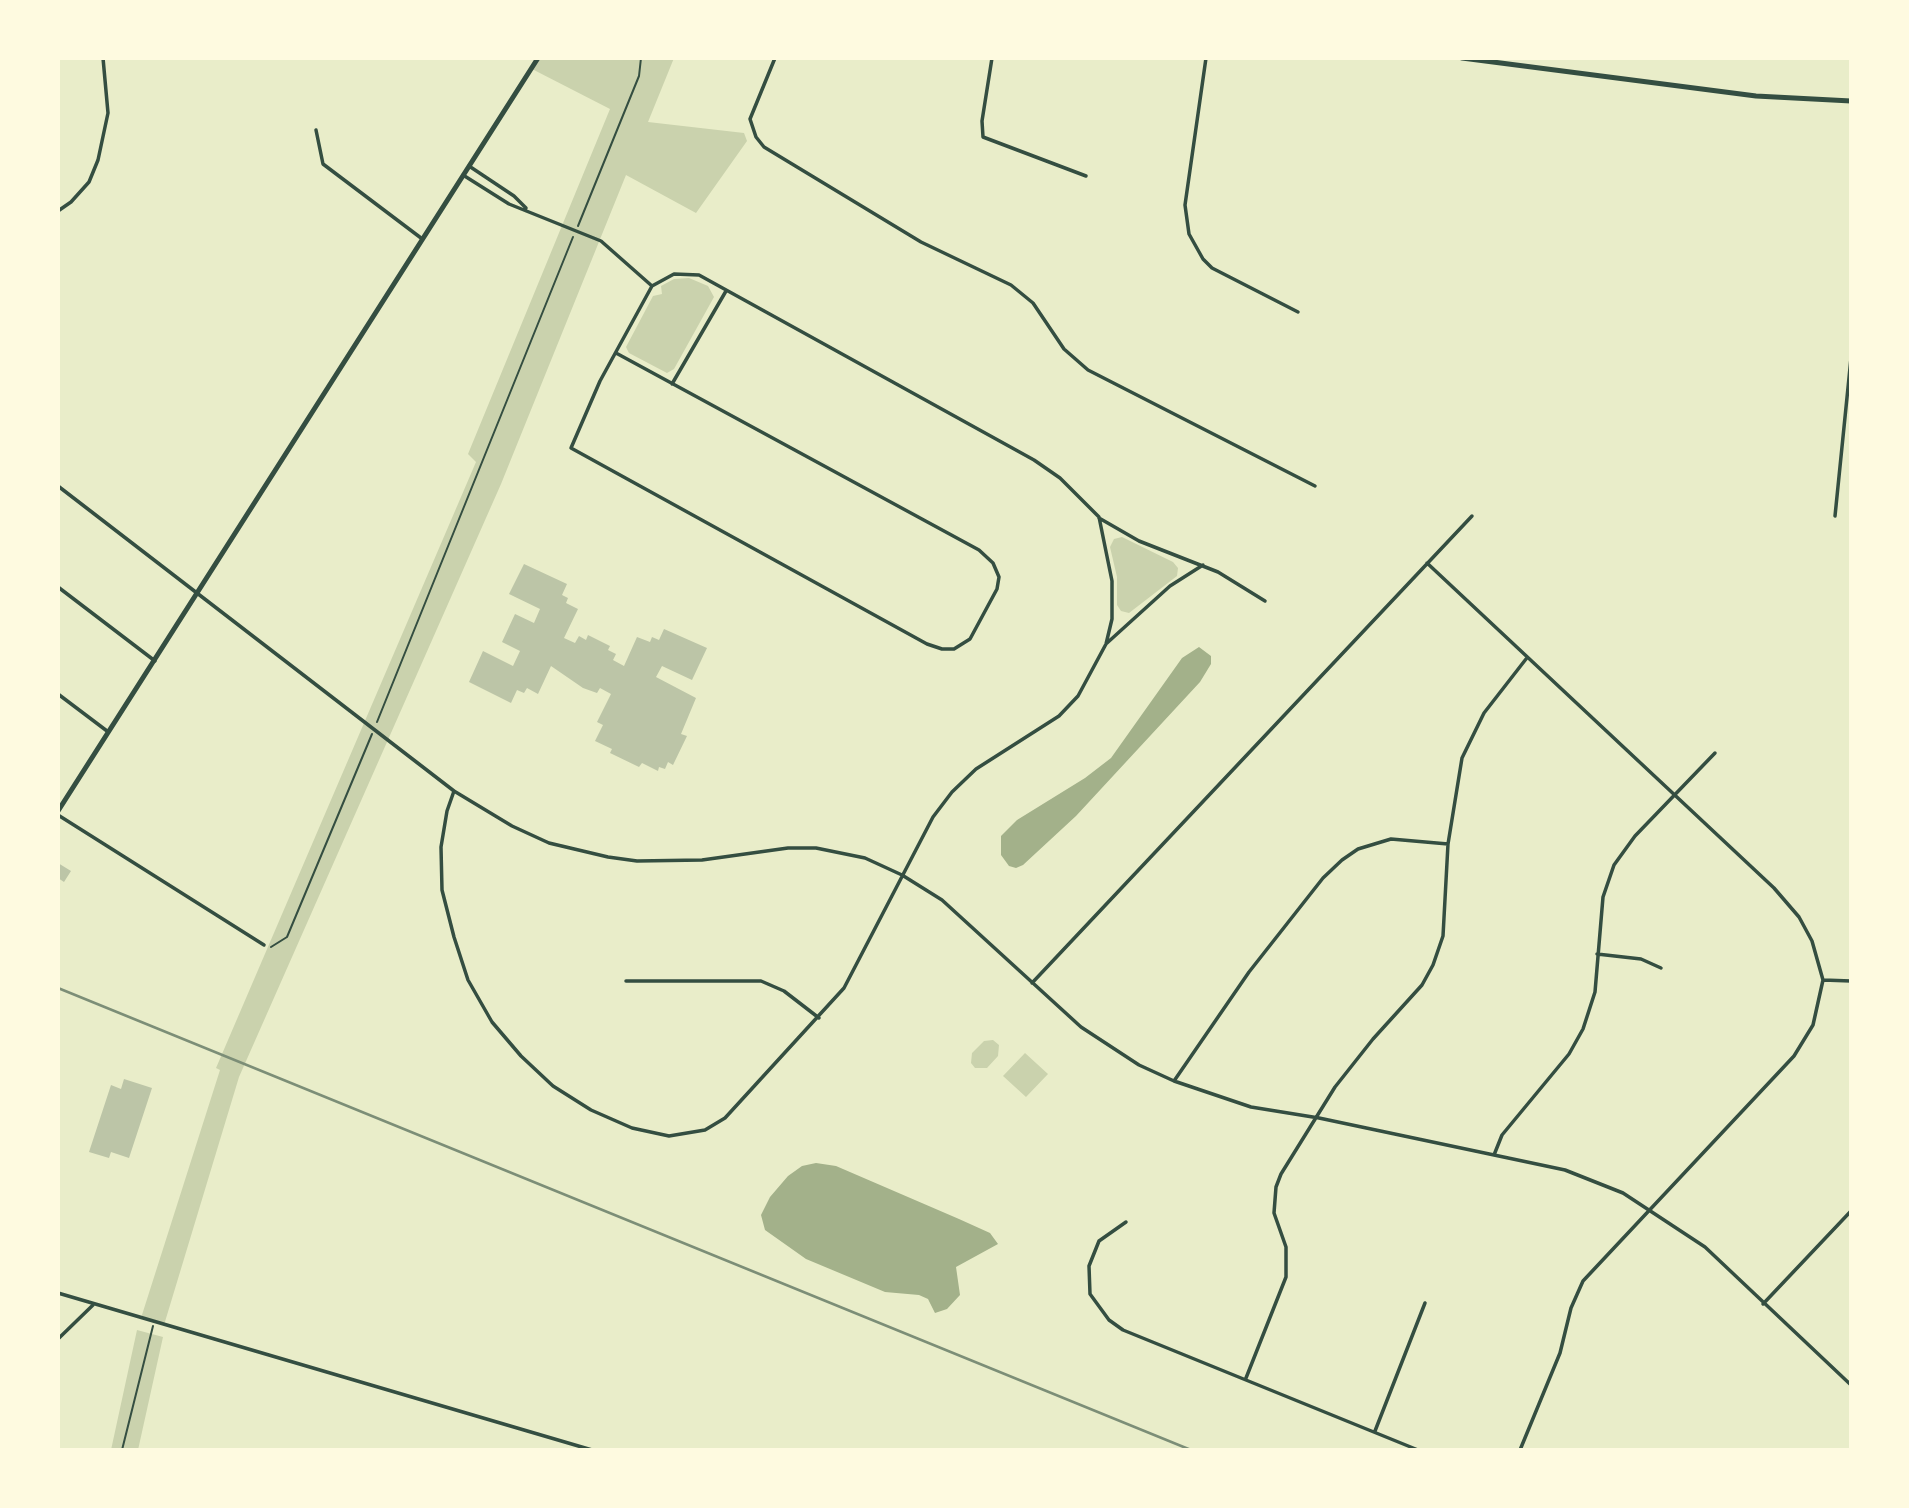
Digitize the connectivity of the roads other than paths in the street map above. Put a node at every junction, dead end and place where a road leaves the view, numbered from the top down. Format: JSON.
{"nodes":[{"id":1,"x":103,"y":58,"type":"edge"},
{"id":2,"x":538,"y":58,"type":"edge"},
{"id":3,"x":775,"y":58,"type":"edge"},
{"id":4,"x":992,"y":58,"type":"edge"},
{"id":5,"x":1206,"y":58,"type":"edge"},
{"id":6,"x":1462,"y":58,"type":"edge"},
{"id":7,"x":1851,"y":101,"type":"edge"},
{"id":8,"x":316,"y":130,"type":"dead end"},
{"id":9,"x":469,"y":166,"type":"junction"},
{"id":10,"x":463,"y":175,"type":"junction"},
{"id":11,"x":1086,"y":176,"type":"dead end"},
{"id":12,"x":528,"y":210,"type":"junction"},
{"id":13,"x":58,"y":211,"type":"edge"},
{"id":14,"x":421,"y":237,"type":"junction"},
{"id":15,"x":652,"y":286,"type":"junction"},
{"id":16,"x":726,"y":291,"type":"junction"},
{"id":17,"x":1298,"y":312,"type":"dead end"},
{"id":18,"x":615,"y":353,"type":"junction"},
{"id":19,"x":1851,"y":358,"type":"edge"},
{"id":20,"x":672,"y":384,"type":"junction"},
{"id":21,"x":58,"y":485,"type":"edge"},
{"id":22,"x":1315,"y":486,"type":"dead end"},
{"id":23,"x":1472,"y":516,"type":"dead end"},
{"id":24,"x":1835,"y":516,"type":"dead end"},
{"id":25,"x":1099,"y":517,"type":"junction"},
{"id":26,"x":1427,"y":562,"type":"junction"},
{"id":27,"x":1203,"y":565,"type":"junction"},
{"id":28,"x":58,"y":587,"type":"edge"},
{"id":29,"x":197,"y":591,"type":"junction"},
{"id":30,"x":1265,"y":601,"type":"dead end"},
{"id":31,"x":1106,"y":644,"type":"junction"},
{"id":32,"x":1526,"y":659,"type":"junction"},
{"id":33,"x":155,"y":661,"type":"junction"},
{"id":34,"x":58,"y":694,"type":"edge"},
{"id":35,"x":109,"y":733,"type":"junction"},
{"id":36,"x":1715,"y":753,"type":"dead end"},
{"id":37,"x":454,"y":791,"type":"junction"},
{"id":38,"x":1674,"y":795,"type":"junction"},
{"id":39,"x":58,"y":813,"type":"edge"},
{"id":40,"x":1448,"y":844,"type":"junction"},
{"id":41,"x":902,"y":875,"type":"junction"},
{"id":42,"x":264,"y":945,"type":"road end"},
{"id":43,"x":1597,"y":954,"type":"junction"},
{"id":44,"x":1661,"y":968,"type":"dead end"},
{"id":45,"x":1823,"y":980,"type":"junction"},
{"id":46,"x":626,"y":981,"type":"dead end"},
{"id":47,"x":1851,"y":981,"type":"edge"},
{"id":48,"x":1032,"y":983,"type":"junction"},
{"id":49,"x":819,"y":1018,"type":"junction"},
{"id":50,"x":1174,"y":1081,"type":"junction"},
{"id":51,"x":1319,"y":1118,"type":"junction"},
{"id":52,"x":1494,"y":1155,"type":"junction"},
{"id":53,"x":1650,"y":1209,"type":"junction"},
{"id":54,"x":1851,"y":1211,"type":"edge"},
{"id":55,"x":1126,"y":1222,"type":"dead end"},
{"id":56,"x":58,"y":1293,"type":"edge"},
{"id":57,"x":1425,"y":1303,"type":"dead end"},
{"id":58,"x":1763,"y":1304,"type":"junction"},
{"id":59,"x":93,"y":1305,"type":"junction"},
{"id":60,"x":58,"y":1339,"type":"edge"},
{"id":61,"x":1851,"y":1377,"type":"edge"},
{"id":62,"x":1246,"y":1378,"type":"junction"},
{"id":63,"x":1849,"y":1383,"type":"edge"},
{"id":64,"x":1375,"y":1431,"type":"junction"},
{"id":65,"x":592,"y":1450,"type":"edge"},
{"id":66,"x":1418,"y":1450,"type":"edge"},
{"id":67,"x":1520,"y":1450,"type":"edge"}],
"edges":[{"from":1,"to":13,"type":"street"},
{"from":2,"to":9,"type":"street"},
{"from":3,"to":22,"type":"street"},
{"from":4,"to":11,"type":"street"},
{"from":5,"to":17,"type":"street"},
{"from":6,"to":7,"type":"street"},
{"from":8,"to":14,"type":"street"},
{"from":9,"to":10,"type":"street"},
{"from":9,"to":12,"type":"street"},
{"from":10,"to":12,"type":"street"},
{"from":10,"to":14,"type":"street"},
{"from":12,"to":15,"type":"street"},
{"from":14,"to":29,"type":"street"},
{"from":15,"to":16,"type":"street"},
{"from":15,"to":18,"type":"street"},
{"from":16,"to":20,"type":"street"},
{"from":16,"to":25,"type":"street"},
{"from":18,"to":20,"type":"street"},
{"from":18,"to":20,"type":"street"},
{"from":19,"to":24,"type":"street"},
{"from":21,"to":29,"type":"street"},
{"from":23,"to":26,"type":"street"},
{"from":25,"to":27,"type":"street"},
{"from":25,"to":31,"type":"street"},
{"from":26,"to":32,"type":"street"},
{"from":26,"to":48,"type":"street"},
{"from":27,"to":30,"type":"street"},
{"from":27,"to":31,"type":"street"},
{"from":28,"to":33,"type":"street"},
{"from":29,"to":33,"type":"street"},
{"from":29,"to":37,"type":"street"},
{"from":31,"to":41,"type":"street"},
{"from":32,"to":38,"type":"street"},
{"from":32,"to":40,"type":"street"},
{"from":33,"to":35,"type":"street"},
{"from":34,"to":35,"type":"street"},
{"from":35,"to":39,"type":"street"},
{"from":36,"to":38,"type":"street"},
{"from":37,"to":41,"type":"street"},
{"from":37,"to":49,"type":"street"},
{"from":38,"to":43,"type":"street"},
{"from":38,"to":45,"type":"street"},
{"from":39,"to":42,"type":"street"},
{"from":40,"to":50,"type":"street"},
{"from":40,"to":51,"type":"street"},
{"from":41,"to":48,"type":"street"},
{"from":41,"to":49,"type":"street"},
{"from":43,"to":44,"type":"street"},
{"from":43,"to":52,"type":"street"},
{"from":45,"to":47,"type":"street"},
{"from":45,"to":53,"type":"street"},
{"from":46,"to":49,"type":"street"},
{"from":48,"to":50,"type":"street"},
{"from":50,"to":51,"type":"street"},
{"from":51,"to":52,"type":"street"},
{"from":51,"to":62,"type":"street"},
{"from":52,"to":53,"type":"street"},
{"from":53,"to":58,"type":"street"},
{"from":53,"to":67,"type":"street"},
{"from":54,"to":58,"type":"street"},
{"from":55,"to":62,"type":"street"},
{"from":56,"to":59,"type":"street"},
{"from":57,"to":64,"type":"street"},
{"from":58,"to":63,"type":"street"},
{"from":59,"to":60,"type":"street"},
{"from":59,"to":65,"type":"street"},
{"from":61,"to":63,"type":"street"},
{"from":62,"to":64,"type":"street"},
{"from":64,"to":66,"type":"street"}]}
